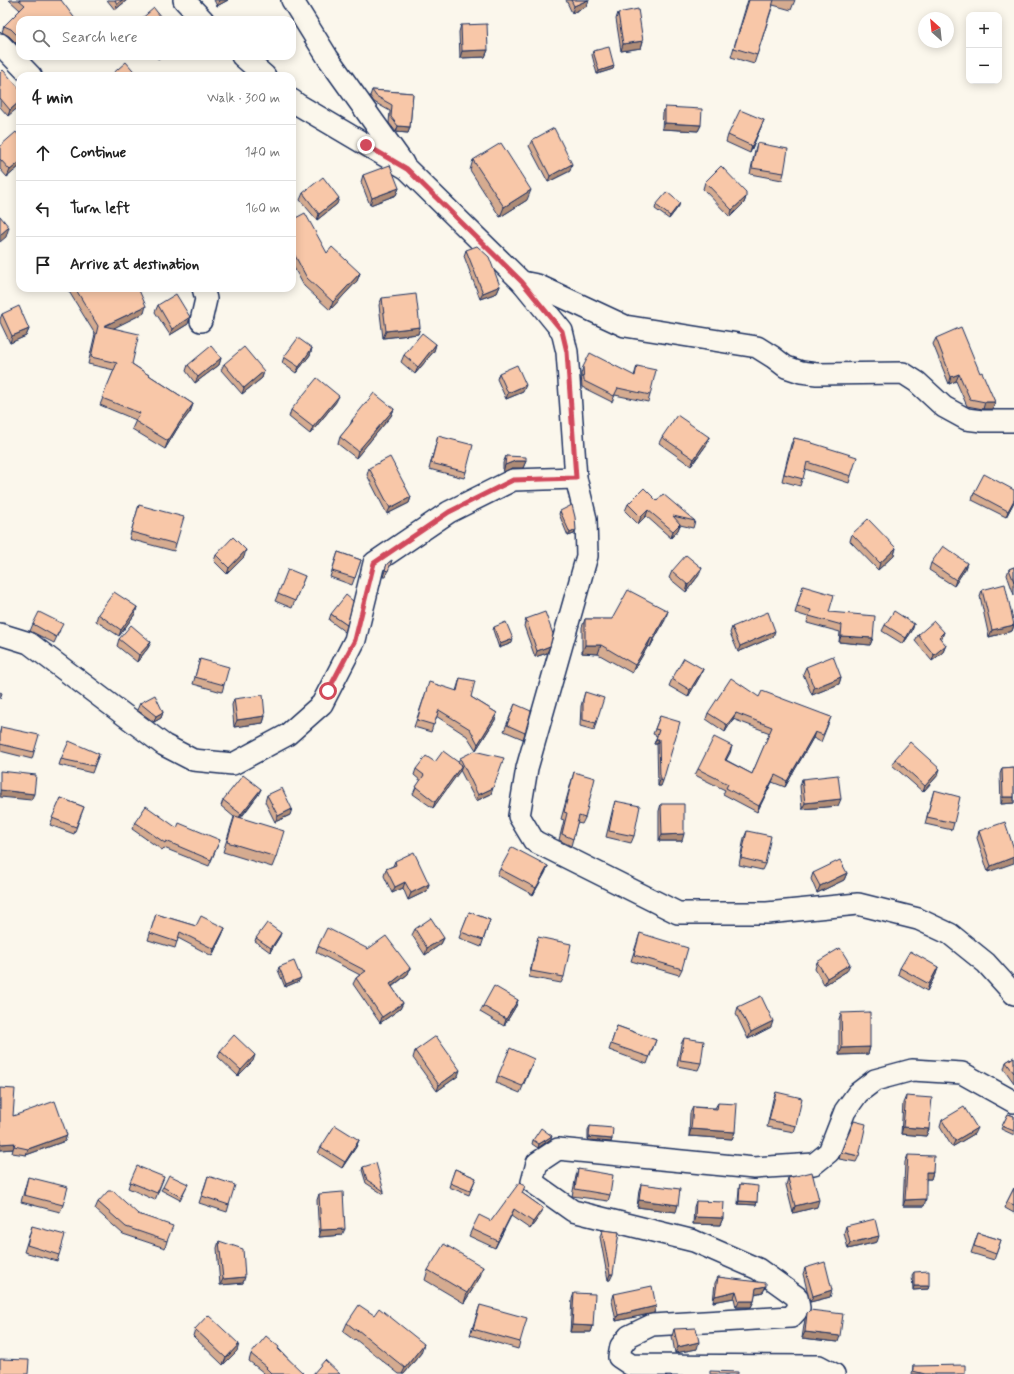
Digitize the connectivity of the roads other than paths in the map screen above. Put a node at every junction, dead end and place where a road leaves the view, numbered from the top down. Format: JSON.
{"nodes":[{"id":1,"x":184,"y":0,"type":"edge"},
{"id":2,"x":292,"y":0,"type":"edge"},
{"id":3,"x":199,"y":16,"type":"edge"},
{"id":4,"x":0,"y":44,"type":"edge"},
{"id":5,"x":247,"y":60,"type":"edge"},
{"id":6,"x":27,"y":72,"type":"edge"},
{"id":7,"x":260,"y":72,"type":"edge"},
{"id":8,"x":296,"y":103,"type":"edge"},
{"id":9,"x":407,"y":169,"type":"junction"},
{"id":10,"x":522,"y":282,"type":"junction"},
{"id":11,"x":205,"y":292,"type":"edge"},
{"id":12,"x":201,"y":321,"type":"dead end"},
{"id":13,"x":1014,"y":421,"type":"edge"},
{"id":14,"x":576,"y":478,"type":"junction"},
{"id":15,"x":0,"y":634,"type":"edge"},
{"id":16,"x":1014,"y":994,"type":"edge"},
{"id":17,"x":1014,"y":1102,"type":"edge"},
{"id":18,"x":834,"y":1374,"type":"edge"}],
"edges":[{"from":1,"to":3,"type":"street"},
{"from":2,"to":9,"type":"street"},
{"from":4,"to":6,"type":"street"},
{"from":5,"to":7,"type":"street"},
{"from":8,"to":9,"type":"street"},
{"from":9,"to":10,"type":"street"},
{"from":10,"to":13,"type":"street"},
{"from":10,"to":14,"type":"street"},
{"from":11,"to":12,"type":"street"},
{"from":14,"to":15,"type":"street"},
{"from":14,"to":16,"type":"street"},
{"from":17,"to":18,"type":"street"}]}
